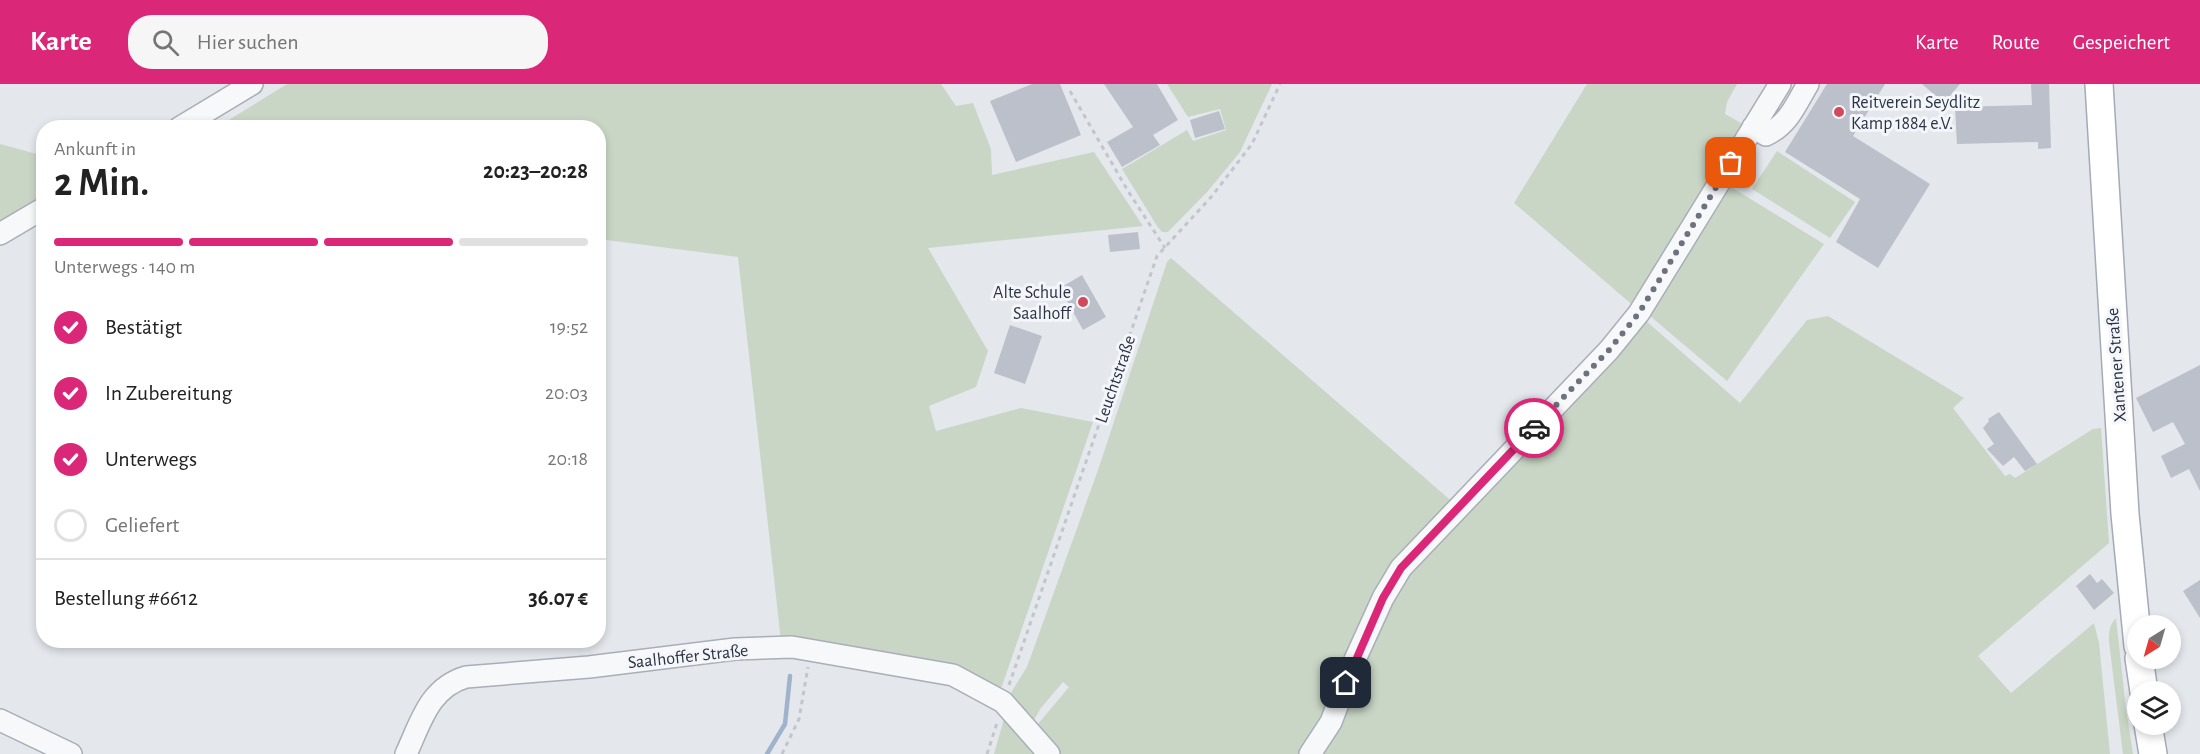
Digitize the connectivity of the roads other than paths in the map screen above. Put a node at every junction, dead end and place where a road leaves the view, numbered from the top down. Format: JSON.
{"nodes":[{"id":1,"x":252,"y":84,"type":"edge"},
{"id":2,"x":1780,"y":84,"type":"edge"},
{"id":3,"x":1808,"y":84,"type":"edge"},
{"id":4,"x":2099,"y":84,"type":"edge"},
{"id":5,"x":192,"y":120,"type":"edge"},
{"id":6,"x":1753,"y":127,"type":"junction"},
{"id":7,"x":36,"y":213,"type":"edge"},
{"id":8,"x":0,"y":234,"type":"edge"},
{"id":9,"x":2135,"y":615,"type":"edge"},
{"id":10,"x":0,"y":720,"type":"edge"},
{"id":11,"x":2150,"y":735,"type":"edge"},
{"id":12,"x":71,"y":754,"type":"edge"},
{"id":13,"x":406,"y":754,"type":"edge"},
{"id":14,"x":1049,"y":754,"type":"edge"},
{"id":15,"x":1310,"y":754,"type":"edge"},
{"id":16,"x":2153,"y":754,"type":"edge"}],
"edges":[{"from":1,"to":5,"type":"street"},
{"from":2,"to":6,"type":"street"},
{"from":3,"to":6,"type":"street"},
{"from":4,"to":9,"type":"main road","name":"Xantener Straße"},
{"from":6,"to":15,"type":"street"},
{"from":7,"to":8,"type":"street"},
{"from":10,"to":12,"type":"street"},
{"from":11,"to":16,"type":"main road"},
{"from":13,"to":14,"type":"street","name":"Saalhoffer Straße"}]}
